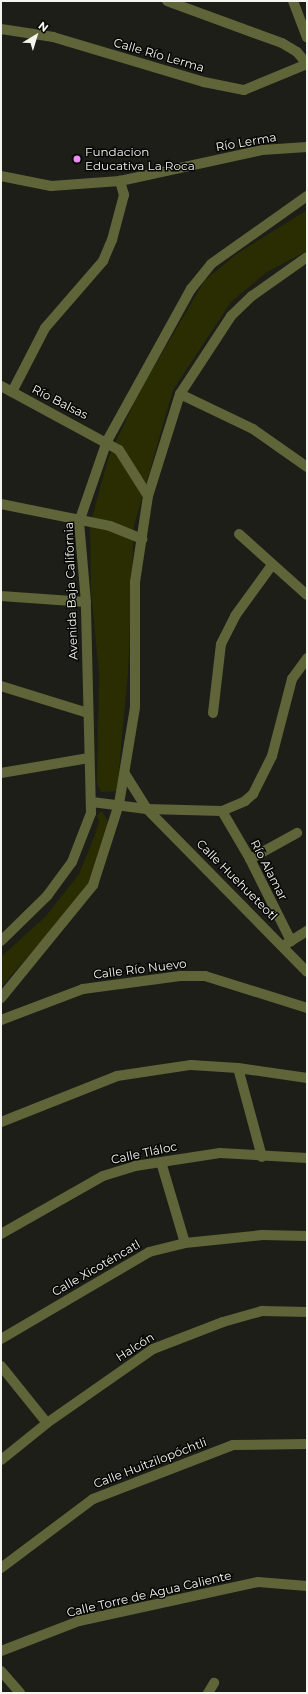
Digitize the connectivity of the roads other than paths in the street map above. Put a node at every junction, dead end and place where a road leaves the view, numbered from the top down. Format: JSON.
{"nodes":[{"id":1,"x":167,"y":1,"type":"edge"},
{"id":2,"x":293,"y":1,"type":"edge"},
{"id":3,"x":1,"y":29,"type":"edge"},
{"id":4,"x":307,"y":37,"type":"edge"},
{"id":5,"x":307,"y":64,"type":"edge"},
{"id":6,"x":307,"y":147,"type":"edge"},
{"id":7,"x":1,"y":176,"type":"edge"},
{"id":8,"x":120,"y":181,"type":"junction"},
{"id":9,"x":307,"y":196,"type":"edge"},
{"id":10,"x":307,"y":257,"type":"edge"},
{"id":11,"x":1,"y":386,"type":"edge"},
{"id":12,"x":12,"y":392,"type":"junction"},
{"id":13,"x":180,"y":394,"type":"junction"},
{"id":14,"x":107,"y":441,"type":"junction"},
{"id":15,"x":307,"y":467,"type":"edge"},
{"id":16,"x":148,"y":496,"type":"junction"},
{"id":17,"x":1,"y":504,"type":"edge"},
{"id":18,"x":79,"y":522,"type":"junction"},
{"id":19,"x":240,"y":534,"type":"dead end"},
{"id":20,"x":142,"y":538,"type":"junction"},
{"id":21,"x":272,"y":565,"type":"junction"},
{"id":22,"x":307,"y":595,"type":"edge"},
{"id":23,"x":1,"y":596,"type":"edge"},
{"id":24,"x":86,"y":602,"type":"junction"},
{"id":25,"x":307,"y":658,"type":"edge"},
{"id":26,"x":1,"y":686,"type":"edge"},
{"id":27,"x":88,"y":713,"type":"junction"},
{"id":28,"x":213,"y":713,"type":"dead end"},
{"id":29,"x":89,"y":758,"type":"junction"},
{"id":30,"x":1,"y":773,"type":"edge"},
{"id":31,"x":125,"y":774,"type":"junction"},
{"id":32,"x":92,"y":802,"type":"junction"},
{"id":33,"x":119,"y":804,"type":"junction"},
{"id":34,"x":147,"y":809,"type":"junction"},
{"id":35,"x":222,"y":811,"type":"junction"},
{"id":36,"x":297,"y":833,"type":"dead end"},
{"id":37,"x":250,"y":858,"type":"junction"},
{"id":38,"x":307,"y":931,"type":"edge"},
{"id":39,"x":1,"y":941,"type":"edge"},
{"id":40,"x":287,"y":943,"type":"junction"},
{"id":41,"x":307,"y":972,"type":"edge"},
{"id":42,"x":1,"y":998,"type":"edge"},
{"id":43,"x":307,"y":1008,"type":"edge"},
{"id":44,"x":1,"y":1020,"type":"edge"},
{"id":45,"x":238,"y":1068,"type":"junction"},
{"id":46,"x":307,"y":1078,"type":"edge"},
{"id":47,"x":1,"y":1122,"type":"edge"},
{"id":48,"x":262,"y":1157,"type":"junction"},
{"id":49,"x":307,"y":1158,"type":"edge"},
{"id":50,"x":161,"y":1162,"type":"junction"},
{"id":51,"x":1,"y":1234,"type":"edge"},
{"id":52,"x":307,"y":1236,"type":"edge"},
{"id":53,"x":185,"y":1243,"type":"junction"},
{"id":54,"x":307,"y":1312,"type":"edge"},
{"id":55,"x":1,"y":1339,"type":"edge"},
{"id":56,"x":1,"y":1366,"type":"edge"},
{"id":57,"x":47,"y":1423,"type":"junction"},
{"id":58,"x":307,"y":1444,"type":"edge"},
{"id":59,"x":1,"y":1460,"type":"edge"},
{"id":60,"x":1,"y":1568,"type":"edge"},
{"id":61,"x":307,"y":1586,"type":"edge"},
{"id":62,"x":1,"y":1651,"type":"edge"},
{"id":63,"x":1,"y":1672,"type":"edge"},
{"id":64,"x":214,"y":1683,"type":"dead end"},
{"id":65,"x":20,"y":1693,"type":"edge"},
{"id":66,"x":208,"y":1693,"type":"edge"}],
"edges":[{"from":1,"to":5,"type":"street"},
{"from":2,"to":4,"type":"street"},
{"from":3,"to":5,"type":"street","name":"Calle Río Lerma"},
{"from":6,"to":8,"type":"street","name":"Río Lerma"},
{"from":7,"to":8,"type":"street","name":"Río Lerma"},
{"from":8,"to":12,"type":"street"},
{"from":9,"to":14,"type":"street","name":"Avenida Baja California"},
{"from":10,"to":13,"type":"street"},
{"from":11,"to":12,"type":"street","name":"Río Balsas"},
{"from":12,"to":14,"type":"street","name":"Río Balsas"},
{"from":13,"to":15,"type":"street"},
{"from":13,"to":16,"type":"street"},
{"from":14,"to":16,"type":"street","name":"Río Balsas"},
{"from":14,"to":18,"type":"street","name":"Avenida Baja California"},
{"from":16,"to":20,"type":"street"},
{"from":17,"to":18,"type":"street"},
{"from":18,"to":20,"type":"street"},
{"from":18,"to":24,"type":"street","name":"Avenida Baja California"},
{"from":19,"to":21,"type":"street"},
{"from":20,"to":31,"type":"street"},
{"from":21,"to":22,"type":"street"},
{"from":21,"to":28,"type":"street"},
{"from":23,"to":24,"type":"street"},
{"from":24,"to":27,"type":"street","name":"Avenida Baja California"},
{"from":25,"to":35,"type":"street"},
{"from":26,"to":27,"type":"street"},
{"from":27,"to":29,"type":"street","name":"Avenida Baja California"},
{"from":29,"to":30,"type":"street"},
{"from":29,"to":32,"type":"street","name":"Avenida Baja California"},
{"from":31,"to":33,"type":"street"},
{"from":31,"to":34,"type":"street","name":"Calle Huehueteotl"},
{"from":32,"to":33,"type":"street"},
{"from":32,"to":39,"type":"street","name":"Avenida Baja California"},
{"from":33,"to":34,"type":"street"},
{"from":33,"to":42,"type":"street"},
{"from":34,"to":35,"type":"street"},
{"from":34,"to":40,"type":"street","name":"Calle Huehueteotl"},
{"from":35,"to":37,"type":"street","name":"Río Alamar"},
{"from":36,"to":37,"type":"street"},
{"from":37,"to":40,"type":"street","name":"Río Alamar"},
{"from":38,"to":40,"type":"street"},
{"from":40,"to":41,"type":"street","name":"Calle Huehueteotl"},
{"from":43,"to":44,"type":"street","name":"Calle Río Nuevo"},
{"from":45,"to":46,"type":"street"},
{"from":45,"to":47,"type":"street"},
{"from":45,"to":48,"type":"street"},
{"from":48,"to":49,"type":"street","name":"Calle Tláloc"},
{"from":48,"to":50,"type":"street","name":"Calle Tláloc"},
{"from":50,"to":51,"type":"street","name":"Calle Tláloc"},
{"from":50,"to":53,"type":"street"},
{"from":52,"to":53,"type":"street","name":"Calle Xicoténcatl"},
{"from":53,"to":55,"type":"street","name":"Calle Xicoténcatl"},
{"from":54,"to":57,"type":"street","name":"Halcón"},
{"from":56,"to":57,"type":"street"},
{"from":57,"to":59,"type":"street","name":"Halcón"},
{"from":58,"to":60,"type":"street","name":"Calle Huitzilopóchtli"},
{"from":61,"to":62,"type":"street","name":"Calle Torre de Agua Caliente"},
{"from":63,"to":65,"type":"street"},
{"from":64,"to":66,"type":"street"}]}
